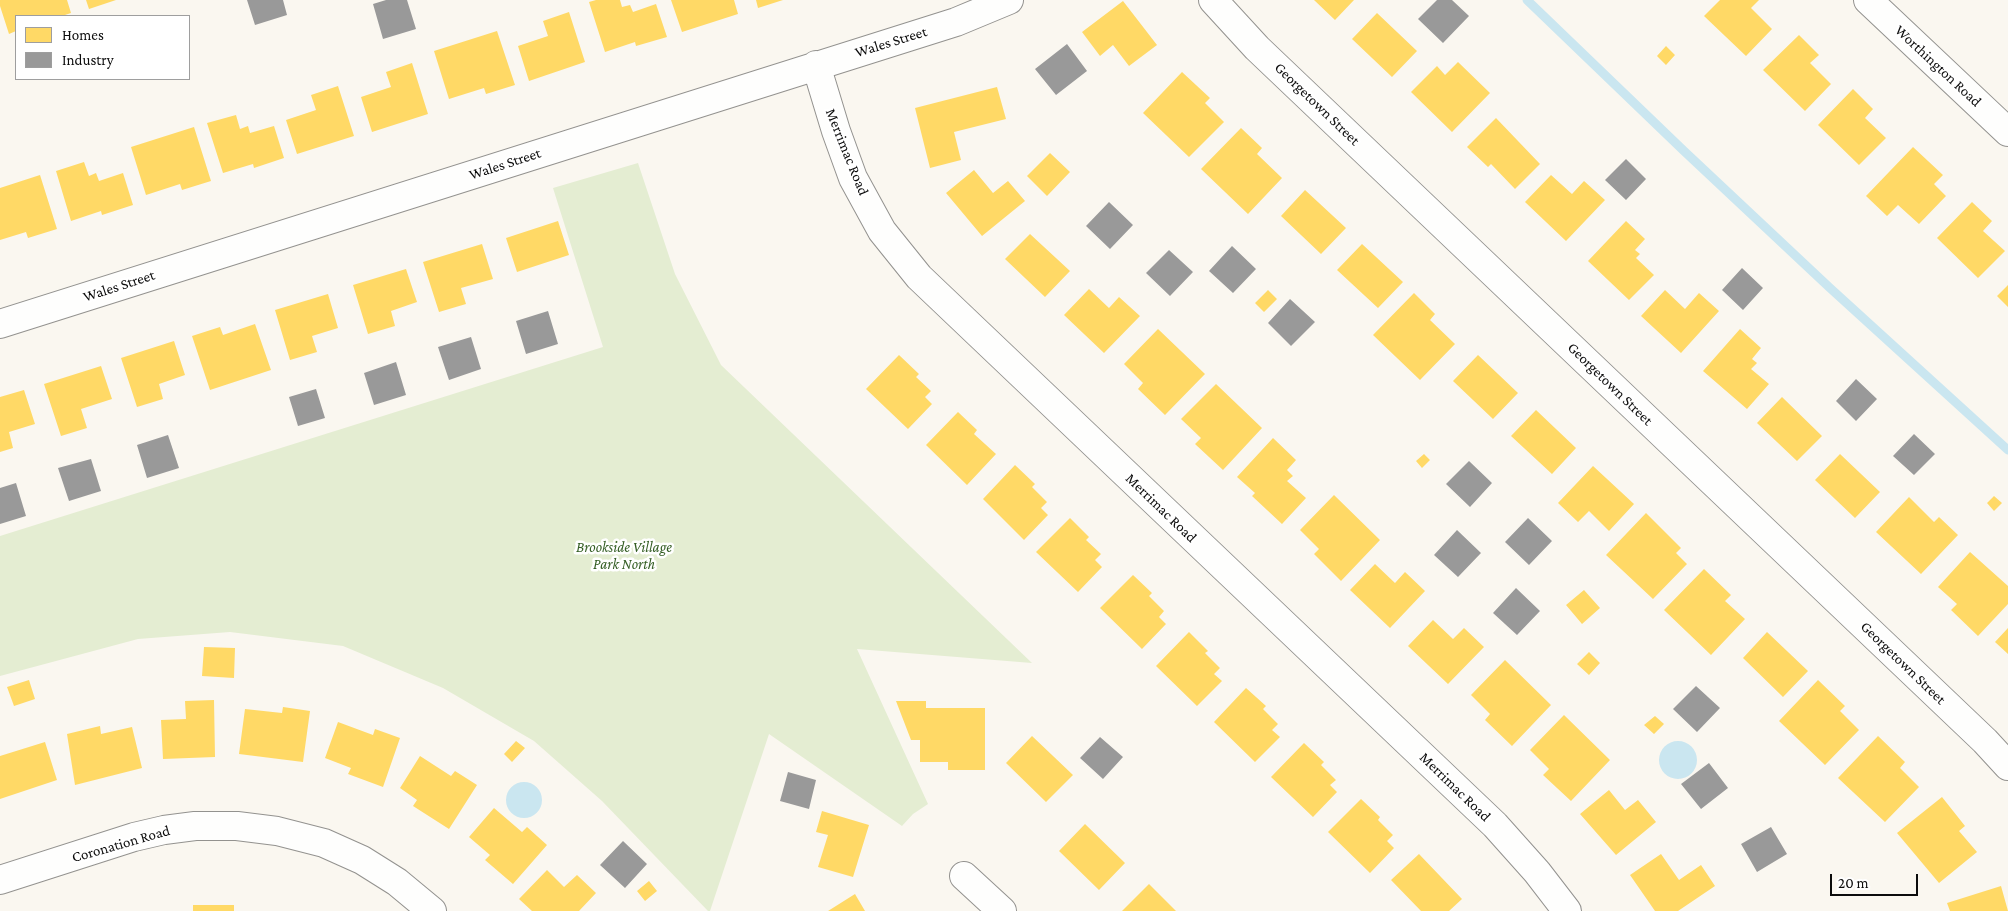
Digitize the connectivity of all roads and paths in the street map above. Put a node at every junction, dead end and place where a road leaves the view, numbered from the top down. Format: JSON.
{"nodes":[{"id":1,"x":1009,"y":0,"type":"edge"},
{"id":2,"x":1213,"y":0,"type":"edge"},
{"id":3,"x":1868,"y":0,"type":"edge"},
{"id":4,"x":816,"y":65,"type":"junction"},
{"id":5,"x":2008,"y":132,"type":"edge"},
{"id":6,"x":0,"y":324,"type":"edge"},
{"id":7,"x":2008,"y":766,"type":"edge"},
{"id":8,"x":964,"y":876,"type":"dead end"},
{"id":9,"x":0,"y":880,"type":"edge"},
{"id":10,"x":432,"y":911,"type":"edge"},
{"id":11,"x":1002,"y":911,"type":"edge"},
{"id":12,"x":1567,"y":911,"type":"edge"}],
"edges":[{"from":1,"to":4,"type":"street","name":"Wales Street"},
{"from":2,"to":7,"type":"street","name":"Georgetown Street"},
{"from":3,"to":5,"type":"street","name":"Worthington Road"},
{"from":4,"to":6,"type":"street","name":"Wales Street"},
{"from":4,"to":12,"type":"street","name":"Merrimac Road"},
{"from":8,"to":11,"type":"street"},
{"from":9,"to":10,"type":"street","name":"Coronation Road"}]}
